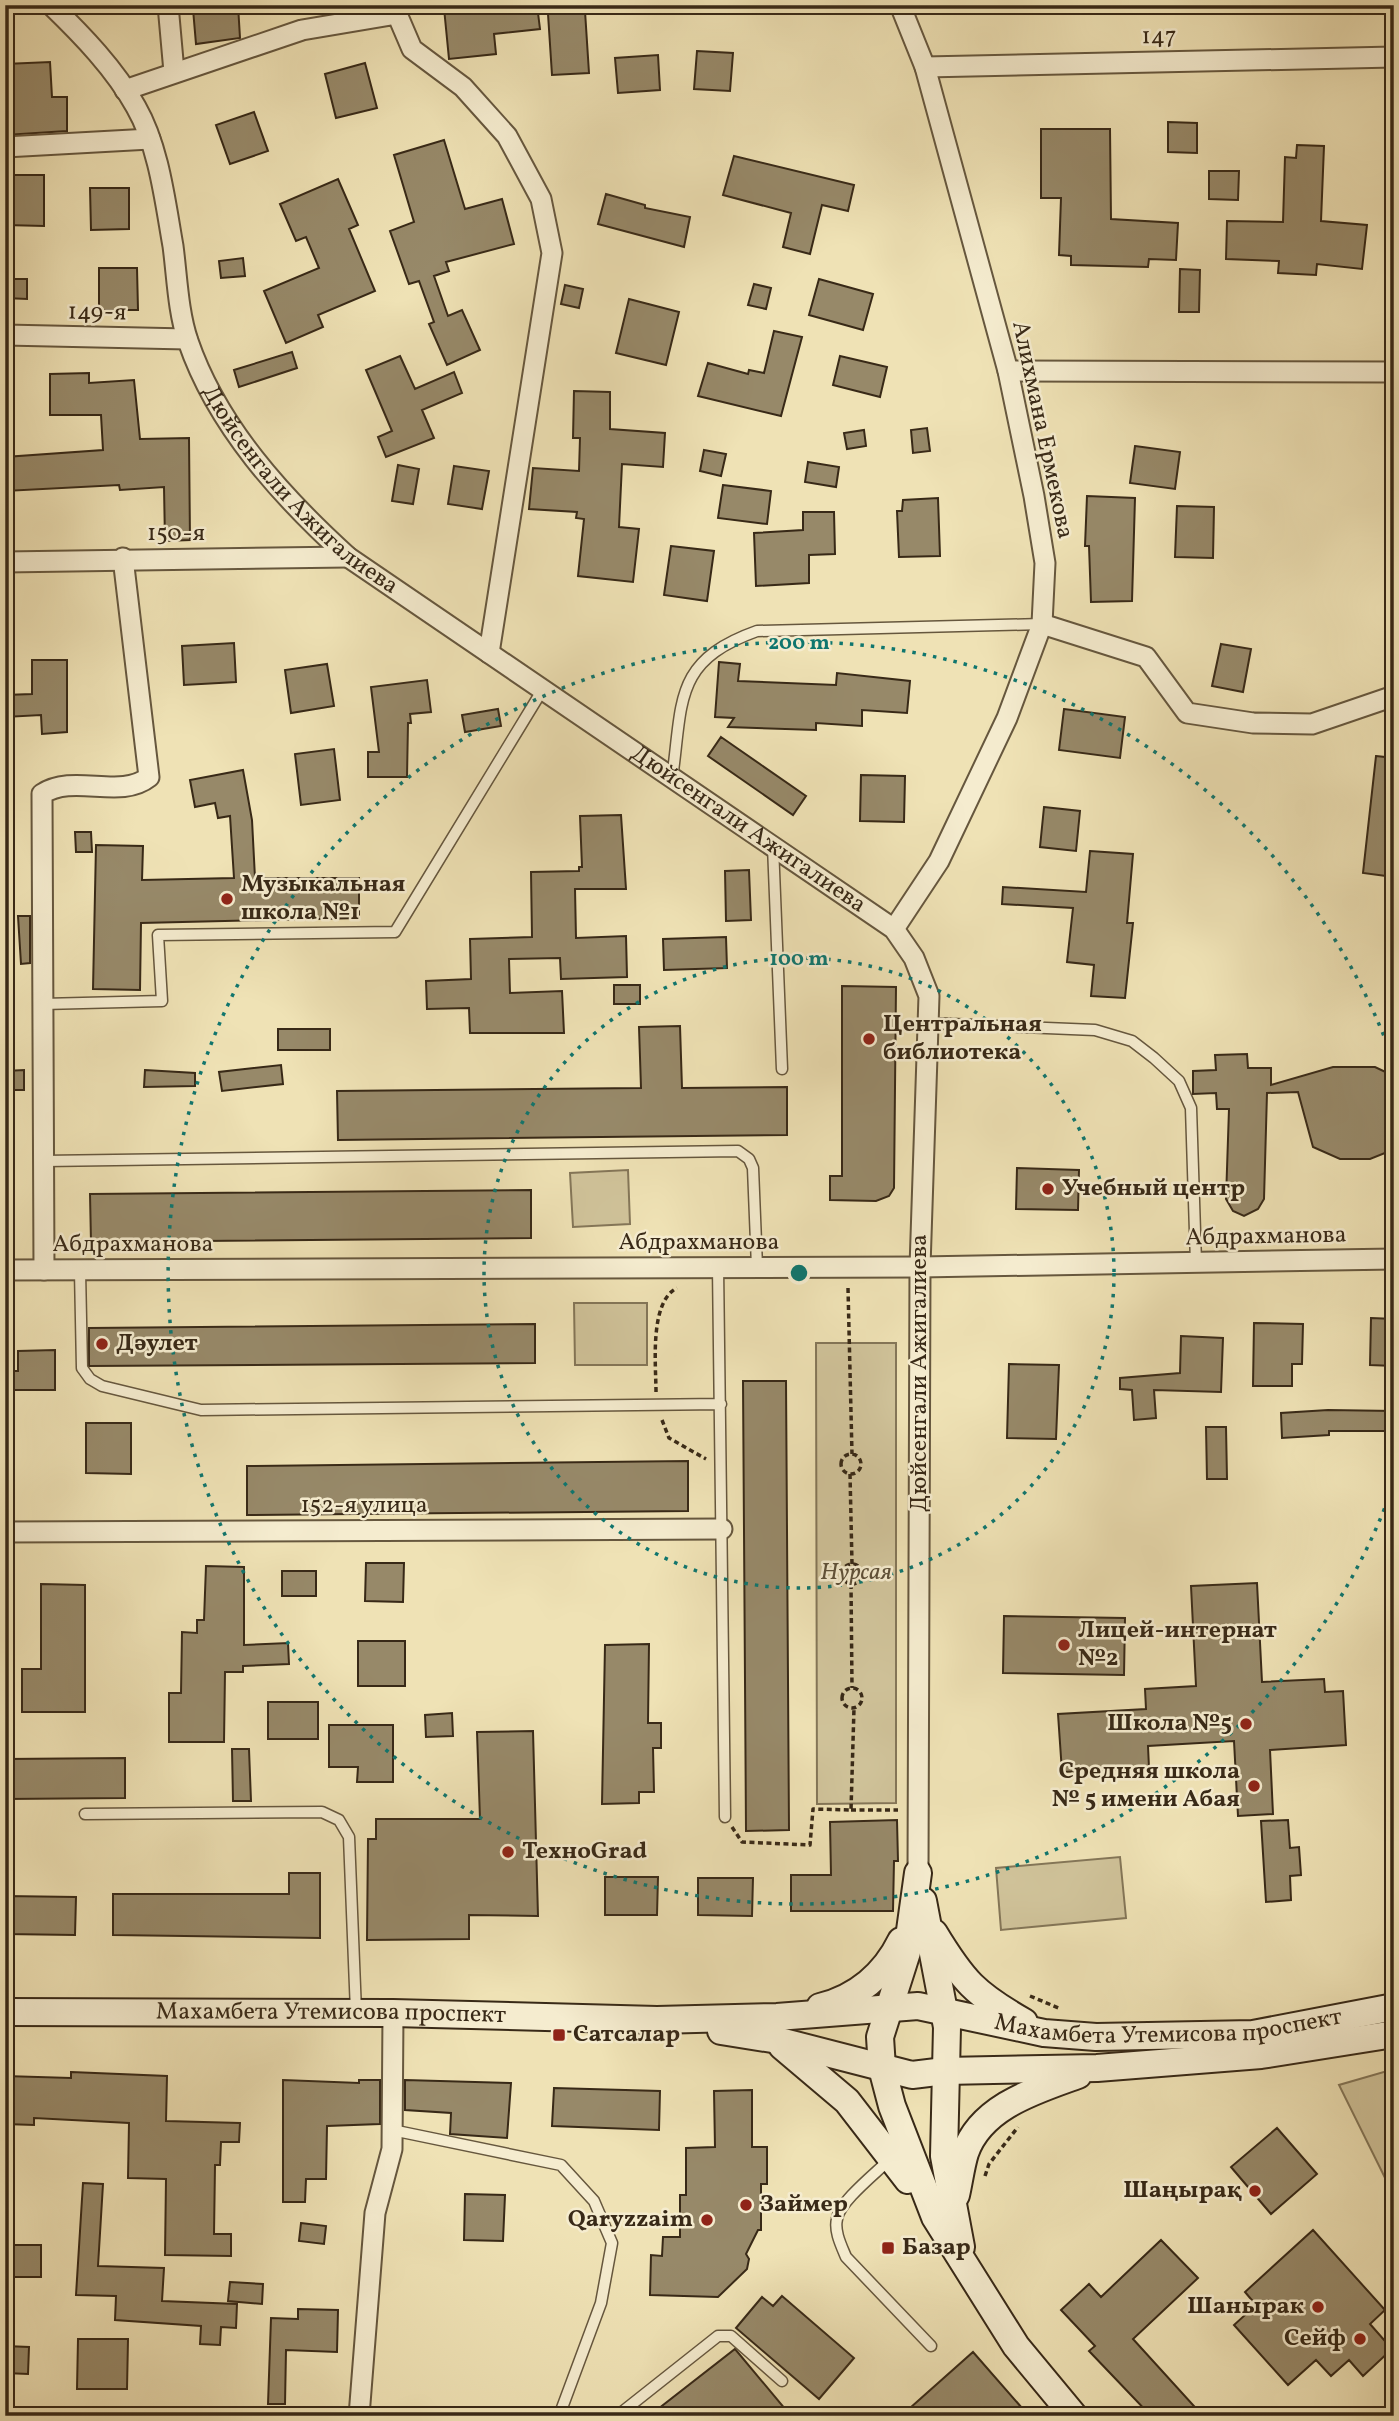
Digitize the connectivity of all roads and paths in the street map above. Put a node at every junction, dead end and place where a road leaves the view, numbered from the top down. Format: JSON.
{"nodes":[{"id":1,"x":51,"y":5,"type":"edge"},
{"id":2,"x":168,"y":5,"type":"edge"},
{"id":3,"x":900,"y":5,"type":"edge"},
{"id":4,"x":1394,"y":57,"type":"edge"},
{"id":5,"x":925,"y":67,"type":"junction"},
{"id":6,"x":174,"y":72,"type":"junction"},
{"id":7,"x":125,"y":90,"type":"junction"},
{"id":8,"x":150,"y":139,"type":"junction"},
{"id":9,"x":5,"y":147,"type":"edge"},
{"id":10,"x":5,"y":335,"type":"edge"},
{"id":11,"x":187,"y":339,"type":"junction"},
{"id":12,"x":1008,"y":371,"type":"junction"},
{"id":13,"x":1394,"y":372,"type":"edge"},
{"id":14,"x":348,"y":557,"type":"junction"},
{"id":15,"x":123,"y":558,"type":"junction"},
{"id":16,"x":5,"y":562,"type":"edge"},
{"id":17,"x":1042,"y":624,"type":"junction"},
{"id":18,"x":489,"y":653,"type":"junction"},
{"id":19,"x":543,"y":688,"type":"junction"},
{"id":20,"x":1394,"y":696,"type":"edge"},
{"id":21,"x":672,"y":780,"type":"junction"},
{"id":22,"x":773,"y":846,"type":"junction"},
{"id":23,"x":894,"y":929,"type":"junction"},
{"id":24,"x":43,"y":1004,"type":"junction"},
{"id":25,"x":928,"y":1023,"type":"junction"},
{"id":26,"x":782,"y":1069,"type":"dead end"},
{"id":27,"x":44,"y":1161,"type":"junction"},
{"id":28,"x":1394,"y":1259,"type":"edge"},
{"id":29,"x":1196,"y":1262,"type":"junction"},
{"id":30,"x":718,"y":1267,"type":"junction"},
{"id":31,"x":757,"y":1267,"type":"junction"},
{"id":32,"x":847,"y":1267,"type":"junction"},
{"id":33,"x":920,"y":1267,"type":"junction"},
{"id":34,"x":5,"y":1270,"type":"edge"},
{"id":35,"x":44,"y":1270,"type":"junction"},
{"id":36,"x":80,"y":1271,"type":"junction"},
{"id":37,"x":682,"y":1285,"type":"dead end"},
{"id":38,"x":721,"y":1404,"type":"junction"},
{"id":39,"x":656,"y":1405,"type":"junction"},
{"id":40,"x":852,"y":1454,"type":"junction"},
{"id":41,"x":722,"y":1470,"type":"junction"},
{"id":42,"x":850,"y":1474,"type":"junction"},
{"id":43,"x":722,"y":1529,"type":"junction"},
{"id":44,"x":5,"y":1532,"type":"edge"},
{"id":45,"x":852,"y":1564,"type":"junction"},
{"id":46,"x":851,"y":1584,"type":"junction"},
{"id":47,"x":852,"y":1688,"type":"junction"},
{"id":48,"x":855,"y":1708,"type":"junction"},
{"id":49,"x":851,"y":1810,"type":"junction"},
{"id":50,"x":900,"y":1810,"type":"dead end"},
{"id":51,"x":85,"y":1814,"type":"dead end"},
{"id":52,"x":724,"y":1817,"type":"joint"},
{"id":53,"x":918,"y":1873,"type":"joint"},
{"id":54,"x":920,"y":1916,"type":"junction"},
{"id":55,"x":1020,"y":1992,"type":"dead end"},
{"id":56,"x":1394,"y":2007,"type":"edge"},
{"id":57,"x":889,"y":2009,"type":"junction"},
{"id":58,"x":944,"y":2011,"type":"junction"},
{"id":59,"x":5,"y":2012,"type":"edge"},
{"id":60,"x":356,"y":2012,"type":"junction"},
{"id":61,"x":393,"y":2012,"type":"junction"},
{"id":62,"x":1069,"y":2013,"type":"dead end"},
{"id":63,"x":775,"y":2028,"type":"junction"},
{"id":64,"x":1044,"y":2033,"type":"junction"},
{"id":65,"x":1394,"y":2034,"type":"edge"},
{"id":66,"x":882,"y":2068,"type":"junction"},
{"id":67,"x":1097,"y":2068,"type":"junction"},
{"id":68,"x":945,"y":2071,"type":"junction"},
{"id":69,"x":1023,"y":2121,"type":"dead end"},
{"id":70,"x":392,"y":2130,"type":"junction"},
{"id":71,"x":891,"y":2157,"type":"junction"},
{"id":72,"x":982,"y":2186,"type":"dead end"},
{"id":73,"x":944,"y":2214,"type":"junction"},
{"id":74,"x":931,"y":2346,"type":"dead end"},
{"id":75,"x":782,"y":2381,"type":"dead end"},
{"id":76,"x":1070,"y":2414,"type":"edge"},
{"id":77,"x":359,"y":2416,"type":"edge"},
{"id":78,"x":559,"y":2416,"type":"edge"},
{"id":79,"x":617,"y":2416,"type":"edge"}],
"edges":[{"from":1,"to":7,"type":"street","name":"Дюйсенгали Ажигалиева"},
{"from":2,"to":6,"type":"street"},
{"from":3,"to":5,"type":"street","name":"Алихмана Ермекова"},
{"from":4,"to":5,"type":"street","name":"147"},
{"from":5,"to":12,"type":"street","name":"Алихмана Ермекова"},
{"from":6,"to":7,"type":"street"},
{"from":6,"to":18,"type":"street"},
{"from":7,"to":8,"type":"street","name":"Дюйсенгали Ажигалиева"},
{"from":8,"to":9,"type":"street"},
{"from":8,"to":11,"type":"street","name":"Дюйсенгали Ажигалиева"},
{"from":10,"to":11,"type":"street","name":"149-я"},
{"from":11,"to":14,"type":"street","name":"Дюйсенгали Ажигалиева"},
{"from":12,"to":13,"type":"street"},
{"from":12,"to":17,"type":"street","name":"Алихмана Ермекова"},
{"from":14,"to":15,"type":"street","name":"150-я"},
{"from":14,"to":18,"type":"street","name":"Дюйсенгали Ажигалиева"},
{"from":15,"to":16,"type":"street","name":"150-я"},
{"from":15,"to":24,"type":"street"},
{"from":17,"to":20,"type":"street"},
{"from":17,"to":21,"type":"lane"},
{"from":17,"to":23,"type":"street","name":"Алихмана Ермекова"},
{"from":18,"to":19,"type":"street","name":"Дюйсенгали Ажигалиева"},
{"from":19,"to":21,"type":"street","name":"Дюйсенгали Ажигалиева"},
{"from":19,"to":24,"type":"lane"},
{"from":21,"to":22,"type":"street","name":"Дюйсенгали Ажигалиева"},
{"from":22,"to":23,"type":"street","name":"Дюйсенгали Ажигалиева"},
{"from":22,"to":26,"type":"lane"},
{"from":23,"to":25,"type":"street","name":"Дюйсенгали Ажигалиева"},
{"from":24,"to":27,"type":"street"},
{"from":25,"to":29,"type":"lane"},
{"from":25,"to":33,"type":"street","name":"Дюйсенгали Ажигалиева"},
{"from":27,"to":31,"type":"lane"},
{"from":27,"to":35,"type":"street"},
{"from":28,"to":29,"type":"street","name":"Абдрахманова"},
{"from":29,"to":33,"type":"street","name":"Абдрахманова"},
{"from":30,"to":31,"type":"street","name":"Абдрахманова"},
{"from":30,"to":36,"type":"street","name":"Абдрахманова"},
{"from":30,"to":38,"type":"lane"},
{"from":31,"to":32,"type":"street","name":"Абдрахманова"},
{"from":32,"to":33,"type":"street","name":"Абдрахманова"},
{"from":32,"to":40,"type":"path"},
{"from":33,"to":53,"type":"street","name":"Дюйсенгали Ажигалиева"},
{"from":34,"to":35,"type":"street","name":"Абдрахманова"},
{"from":35,"to":36,"type":"street","name":"Абдрахманова"},
{"from":36,"to":39,"type":"lane"},
{"from":37,"to":39,"type":"path"},
{"from":38,"to":39,"type":"lane"},
{"from":38,"to":41,"type":"lane"},
{"from":39,"to":41,"type":"path"},
{"from":40,"to":42,"type":"path"},
{"from":40,"to":42,"type":"path"},
{"from":41,"to":43,"type":"lane"},
{"from":42,"to":45,"type":"path"},
{"from":43,"to":44,"type":"street","name":"152-я улица"},
{"from":43,"to":52,"type":"lane"},
{"from":45,"to":46,"type":"path"},
{"from":45,"to":46,"type":"path"},
{"from":46,"to":47,"type":"path"},
{"from":47,"to":48,"type":"path"},
{"from":47,"to":48,"type":"path"},
{"from":48,"to":49,"type":"path"},
{"from":49,"to":50,"type":"path"},
{"from":49,"to":52,"type":"path"},
{"from":51,"to":60,"type":"lane"},
{"from":53,"to":54,"type":"street","name":"Дюйсенгали Ажигалиева"},
{"from":54,"to":57,"type":"street","name":"Дюйсенгали Ажигалиева"},
{"from":54,"to":58,"type":"street","name":"Дюйсенгали Ажигалиева"},
{"from":54,"to":63,"type":"street"},
{"from":54,"to":64,"type":"street"},
{"from":55,"to":62,"type":"path"},
{"from":56,"to":64,"type":"street","name":"Махамбета Утемисова проспект"},
{"from":57,"to":58,"type":"street"},
{"from":57,"to":63,"type":"street"},
{"from":57,"to":66,"type":"street"},
{"from":58,"to":64,"type":"street","name":"Махамбета Утемисова проспект"},
{"from":58,"to":68,"type":"street"},
{"from":59,"to":60,"type":"street","name":"Махамбета Утемисова проспект"},
{"from":60,"to":61,"type":"street","name":"Махамбета Утемисова проспект"},
{"from":61,"to":63,"type":"street","name":"Махамбета Утемисова проспект"},
{"from":61,"to":70,"type":"street"},
{"from":63,"to":66,"type":"street"},
{"from":63,"to":71,"type":"street"},
{"from":65,"to":67,"type":"street","name":"Махамбета Утемисова проспект"},
{"from":66,"to":68,"type":"street"},
{"from":66,"to":73,"type":"street"},
{"from":67,"to":68,"type":"street","name":"Махамбета Утемисова проспект"},
{"from":67,"to":73,"type":"street"},
{"from":68,"to":73,"type":"street"},
{"from":69,"to":72,"type":"path"},
{"from":70,"to":77,"type":"street"},
{"from":70,"to":78,"type":"lane"},
{"from":71,"to":73,"type":"street"},
{"from":71,"to":74,"type":"lane"},
{"from":73,"to":76,"type":"street"},
{"from":75,"to":79,"type":"lane"}]}
